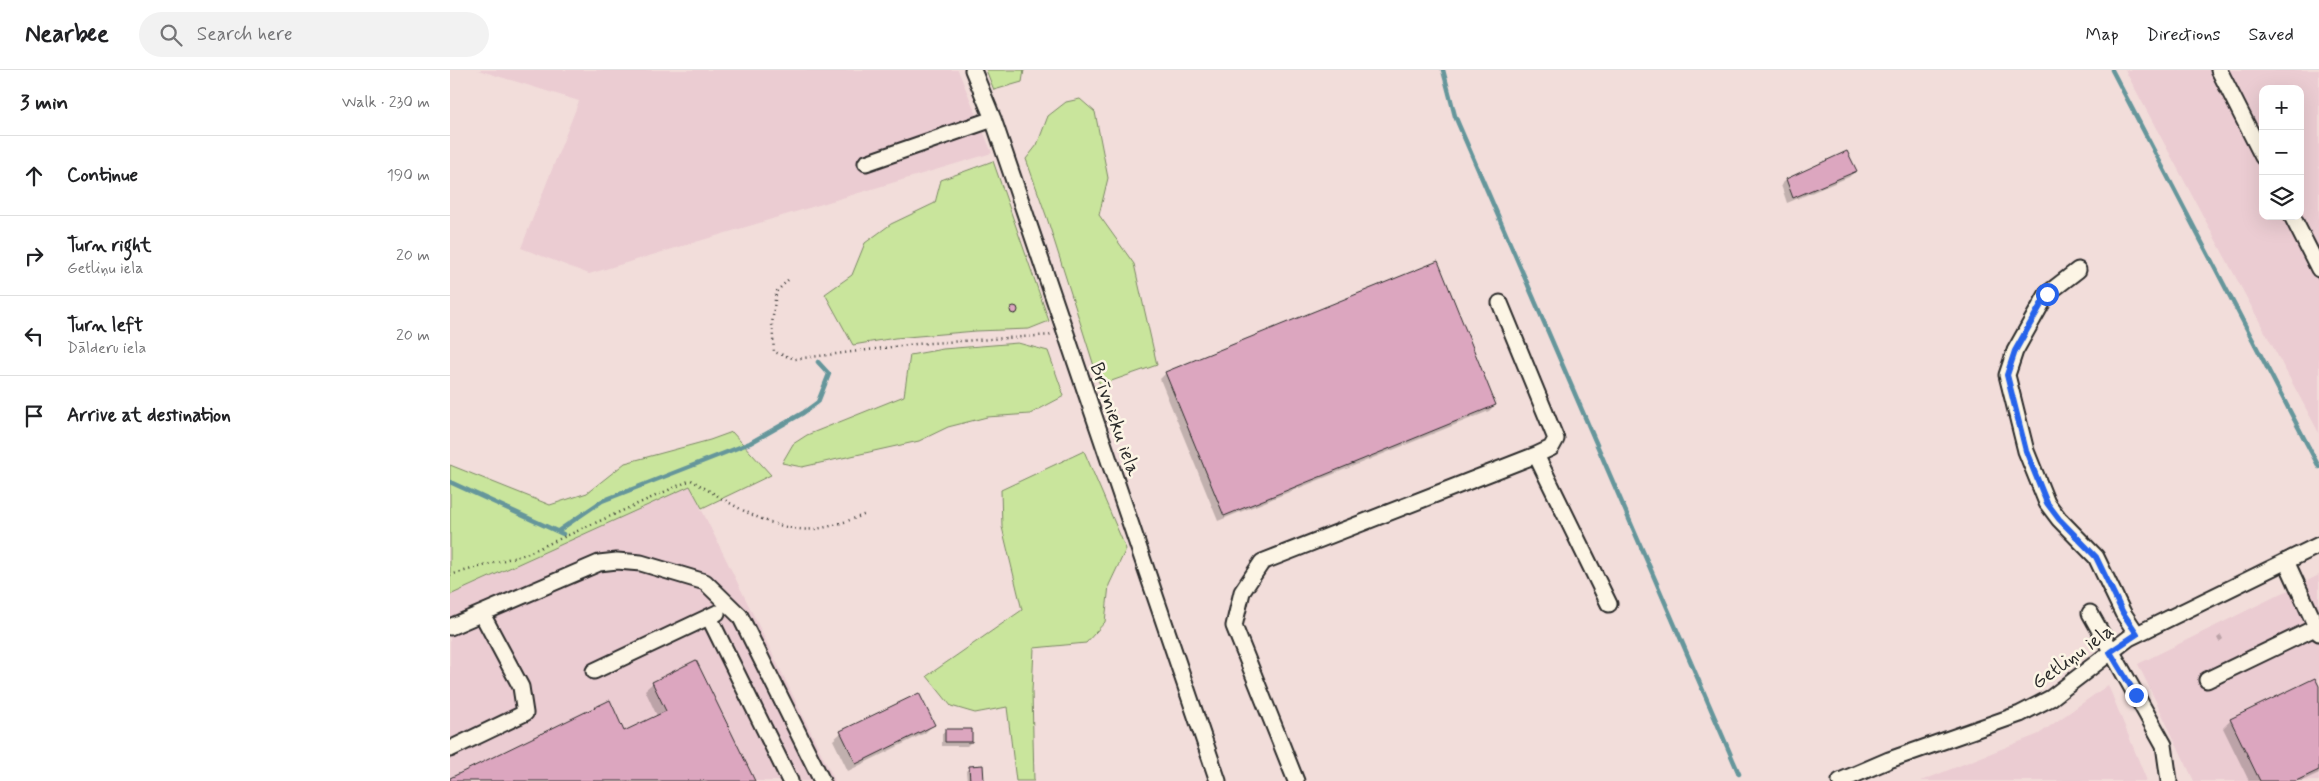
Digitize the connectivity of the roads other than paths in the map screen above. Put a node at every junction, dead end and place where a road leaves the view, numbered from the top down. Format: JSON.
{"nodes":[{"id":1,"x":973,"y":70,"type":"edge"},
{"id":2,"x":2219,"y":70,"type":"edge"},
{"id":3,"x":993,"y":119,"type":"junction"},
{"id":4,"x":2259,"y":149,"type":"edge"},
{"id":5,"x":866,"y":163,"type":"dead end"},
{"id":6,"x":2294,"y":220,"type":"edge"},
{"id":7,"x":2319,"y":269,"type":"edge"},
{"id":8,"x":2078,"y":270,"type":"dead end"},
{"id":9,"x":1500,"y":303,"type":"dead end"},
{"id":10,"x":1536,"y":455,"type":"junction"},
{"id":11,"x":2319,"y":545,"type":"edge"},
{"id":12,"x":2286,"y":561,"type":"junction"},
{"id":13,"x":1609,"y":604,"type":"dead end"},
{"id":14,"x":730,"y":607,"type":"junction"},
{"id":15,"x":2090,"y":613,"type":"dead end"},
{"id":16,"x":482,"y":614,"type":"junction"},
{"id":17,"x":709,"y":617,"type":"junction"},
{"id":18,"x":450,"y":627,"type":"edge"},
{"id":19,"x":2318,"y":629,"type":"edge"},
{"id":20,"x":2137,"y":634,"type":"junction"},
{"id":21,"x":2110,"y":652,"type":"junction"},
{"id":22,"x":594,"y":671,"type":"dead end"},
{"id":23,"x":2206,"y":680,"type":"dead end"},
{"id":24,"x":450,"y":749,"type":"edge"},
{"id":25,"x":790,"y":781,"type":"edge"},
{"id":26,"x":822,"y":781,"type":"edge"},
{"id":27,"x":1218,"y":781,"type":"edge"},
{"id":28,"x":1296,"y":781,"type":"edge"},
{"id":29,"x":1840,"y":781,"type":"edge"},
{"id":30,"x":2169,"y":781,"type":"edge"}],
"edges":[{"from":1,"to":3,"type":"street","name":"Brīvnieku iela"},
{"from":2,"to":4,"type":"street"},
{"from":3,"to":5,"type":"street"},
{"from":3,"to":27,"type":"street","name":"Brīvnieku iela"},
{"from":6,"to":7,"type":"street"},
{"from":8,"to":20,"type":"street"},
{"from":9,"to":10,"type":"street"},
{"from":10,"to":13,"type":"street"},
{"from":10,"to":28,"type":"street"},
{"from":11,"to":12,"type":"street","name":"Getliņu iela"},
{"from":12,"to":19,"type":"street"},
{"from":12,"to":20,"type":"street","name":"Getliņu iela"},
{"from":14,"to":16,"type":"street"},
{"from":14,"to":17,"type":"street"},
{"from":14,"to":26,"type":"street"},
{"from":15,"to":21,"type":"street"},
{"from":16,"to":18,"type":"street"},
{"from":16,"to":24,"type":"street"},
{"from":17,"to":22,"type":"street"},
{"from":17,"to":25,"type":"street"},
{"from":19,"to":23,"type":"street"},
{"from":20,"to":21,"type":"street","name":"Getliņu iela"},
{"from":21,"to":29,"type":"street","name":"Getliņu iela"},
{"from":21,"to":30,"type":"street"}]}
